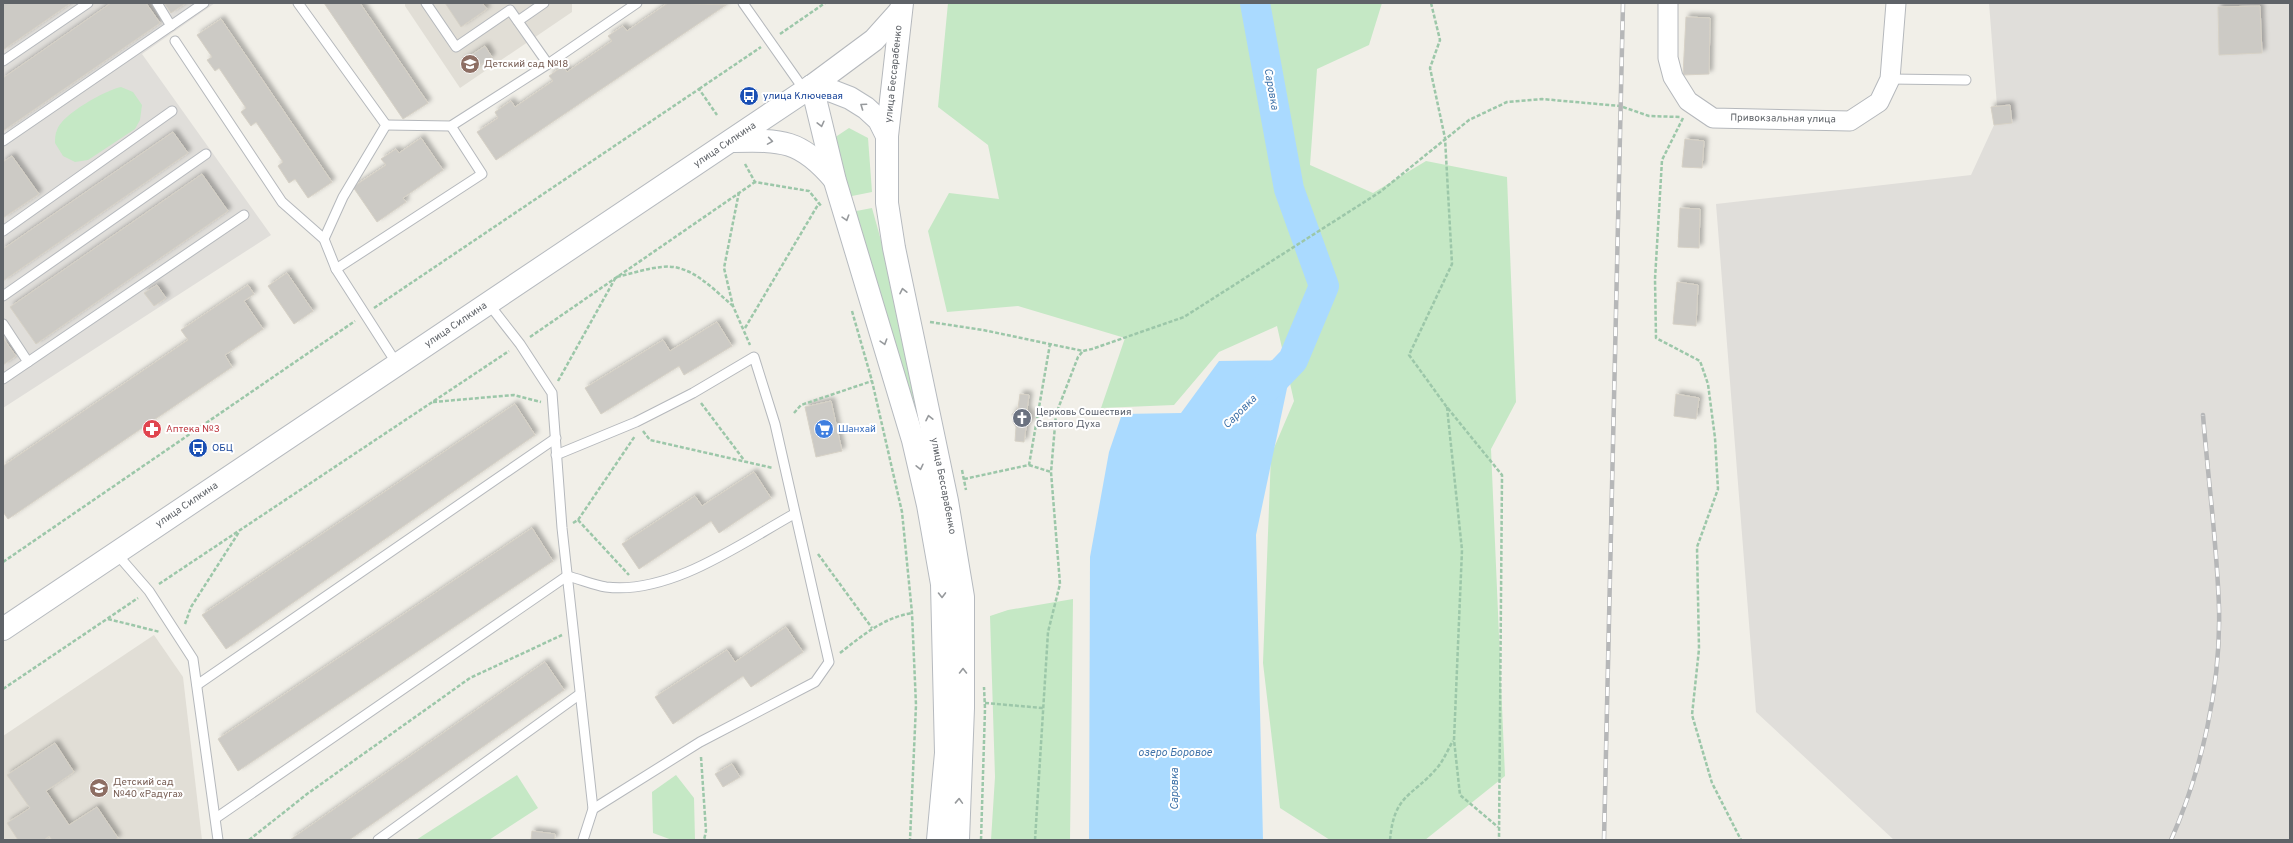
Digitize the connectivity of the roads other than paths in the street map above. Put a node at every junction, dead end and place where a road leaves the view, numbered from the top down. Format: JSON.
{"nodes":[{"id":1,"x":88,"y":3,"type":"edge"},
{"id":2,"x":157,"y":3,"type":"edge"},
{"id":3,"x":204,"y":3,"type":"edge"},
{"id":4,"x":298,"y":3,"type":"edge"},
{"id":5,"x":426,"y":3,"type":"edge"},
{"id":6,"x":544,"y":3,"type":"edge"},
{"id":7,"x":637,"y":3,"type":"edge"},
{"id":8,"x":743,"y":3,"type":"edge"},
{"id":9,"x":1668,"y":3,"type":"edge"},
{"id":10,"x":1896,"y":3,"type":"edge"},
{"id":11,"x":901,"y":7,"type":"edge"},
{"id":12,"x":518,"y":21,"type":"junction"},
{"id":13,"x":171,"y":26,"type":"junction"},
{"id":14,"x":175,"y":41,"type":"dead end"},
{"id":15,"x":3,"y":61,"type":"edge"},
{"id":16,"x":548,"y":64,"type":"junction"},
{"id":17,"x":1890,"y":79,"type":"junction"},
{"id":18,"x":1966,"y":80,"type":"dead end"},
{"id":19,"x":808,"y":89,"type":"junction"},
{"id":20,"x":172,"y":111,"type":"dead end"},
{"id":21,"x":386,"y":125,"type":"junction"},
{"id":22,"x":451,"y":126,"type":"junction"},
{"id":23,"x":887,"y":136,"type":"junction"},
{"id":24,"x":3,"y":141,"type":"edge"},
{"id":25,"x":731,"y":141,"type":"junction"},
{"id":26,"x":206,"y":154,"type":"dead end"},
{"id":27,"x":835,"y":181,"type":"junction"},
{"id":28,"x":244,"y":215,"type":"dead end"},
{"id":29,"x":3,"y":231,"type":"edge"},
{"id":30,"x":324,"y":239,"type":"junction"},
{"id":31,"x":336,"y":269,"type":"junction"},
{"id":32,"x":3,"y":296,"type":"edge"},
{"id":33,"x":488,"y":303,"type":"junction"},
{"id":34,"x":3,"y":324,"type":"edge"},
{"id":35,"x":28,"y":362,"type":"junction"},
{"id":36,"x":397,"y":364,"type":"junction"},
{"id":37,"x":3,"y":379,"type":"edge"},
{"id":38,"x":556,"y":438,"type":"junction"},
{"id":39,"x":556,"y":455,"type":"junction"},
{"id":40,"x":794,"y":514,"type":"junction"},
{"id":41,"x":116,"y":553,"type":"junction"},
{"id":42,"x":567,"y":576,"type":"junction"},
{"id":43,"x":3,"y":629,"type":"edge"},
{"id":44,"x":197,"y":685,"type":"junction"},
{"id":45,"x":580,"y":694,"type":"junction"},
{"id":46,"x":593,"y":809,"type":"junction"},
{"id":47,"x":216,"y":818,"type":"junction"},
{"id":48,"x":218,"y":840,"type":"edge"},
{"id":49,"x":378,"y":840,"type":"edge"},
{"id":50,"x":583,"y":840,"type":"edge"},
{"id":51,"x":938,"y":840,"type":"edge"},
{"id":52,"x":958,"y":840,"type":"edge"}],
"edges":[{"from":1,"to":15,"type":"lane"},
{"from":2,"to":13,"type":"lane"},
{"from":3,"to":13,"type":"lane"},
{"from":4,"to":21,"type":"lane"},
{"from":5,"to":12,"type":"lane"},
{"from":6,"to":12,"type":"lane"},
{"from":7,"to":16,"type":"lane"},
{"from":8,"to":19,"type":"lane"},
{"from":9,"to":17,"type":"street","name":"Привокзальная улица"},
{"from":10,"to":17,"type":"street","name":"Привокзальная улица"},
{"from":11,"to":19,"type":"main road","name":"улица Силкина"},
{"from":11,"to":23,"type":"main road","name":"улица Бессарабенко"},
{"from":12,"to":16,"type":"lane"},
{"from":13,"to":24,"type":"lane"},
{"from":14,"to":30,"type":"lane"},
{"from":16,"to":22,"type":"lane"},
{"from":17,"to":18,"type":"lane"},
{"from":23,"to":19,"type":"main road","name":"улица Бессарабенко","one_way":true},
{"from":19,"to":25,"type":"main road","name":"улица Силкина"},
{"from":19,"to":27,"type":"main road","name":"улица Бессарабенко","one_way":true},
{"from":20,"to":29,"type":"lane"},
{"from":21,"to":22,"type":"lane"},
{"from":21,"to":30,"type":"lane"},
{"from":22,"to":31,"type":"lane"},
{"from":52,"to":23,"type":"main road","name":"улица Бессарабенко","one_way":true},
{"from":25,"to":27,"type":"main road","name":"улица Бессарабенко","one_way":true},
{"from":25,"to":33,"type":"main road","name":"улица Силкина"},
{"from":26,"to":32,"type":"lane"},
{"from":27,"to":51,"type":"main road","name":"улица Бессарабенко","one_way":true},
{"from":28,"to":35,"type":"lane"},
{"from":30,"to":31,"type":"lane"},
{"from":31,"to":36,"type":"lane"},
{"from":33,"to":36,"type":"main road","name":"улица Силкина"},
{"from":33,"to":38,"type":"lane"},
{"from":34,"to":35,"type":"lane"},
{"from":35,"to":37,"type":"lane"},
{"from":36,"to":41,"type":"main road","name":"улица Силкина"},
{"from":38,"to":39,"type":"lane"},
{"from":38,"to":44,"type":"lane"},
{"from":39,"to":40,"type":"lane"},
{"from":39,"to":42,"type":"lane"},
{"from":40,"to":42,"type":"lane"},
{"from":40,"to":46,"type":"lane"},
{"from":41,"to":43,"type":"main road","name":"улица Силкина"},
{"from":41,"to":44,"type":"lane"},
{"from":42,"to":45,"type":"lane"},
{"from":42,"to":47,"type":"lane"},
{"from":44,"to":47,"type":"lane"},
{"from":45,"to":46,"type":"lane"},
{"from":45,"to":49,"type":"lane"},
{"from":46,"to":50,"type":"lane"},
{"from":47,"to":48,"type":"lane"}]}
